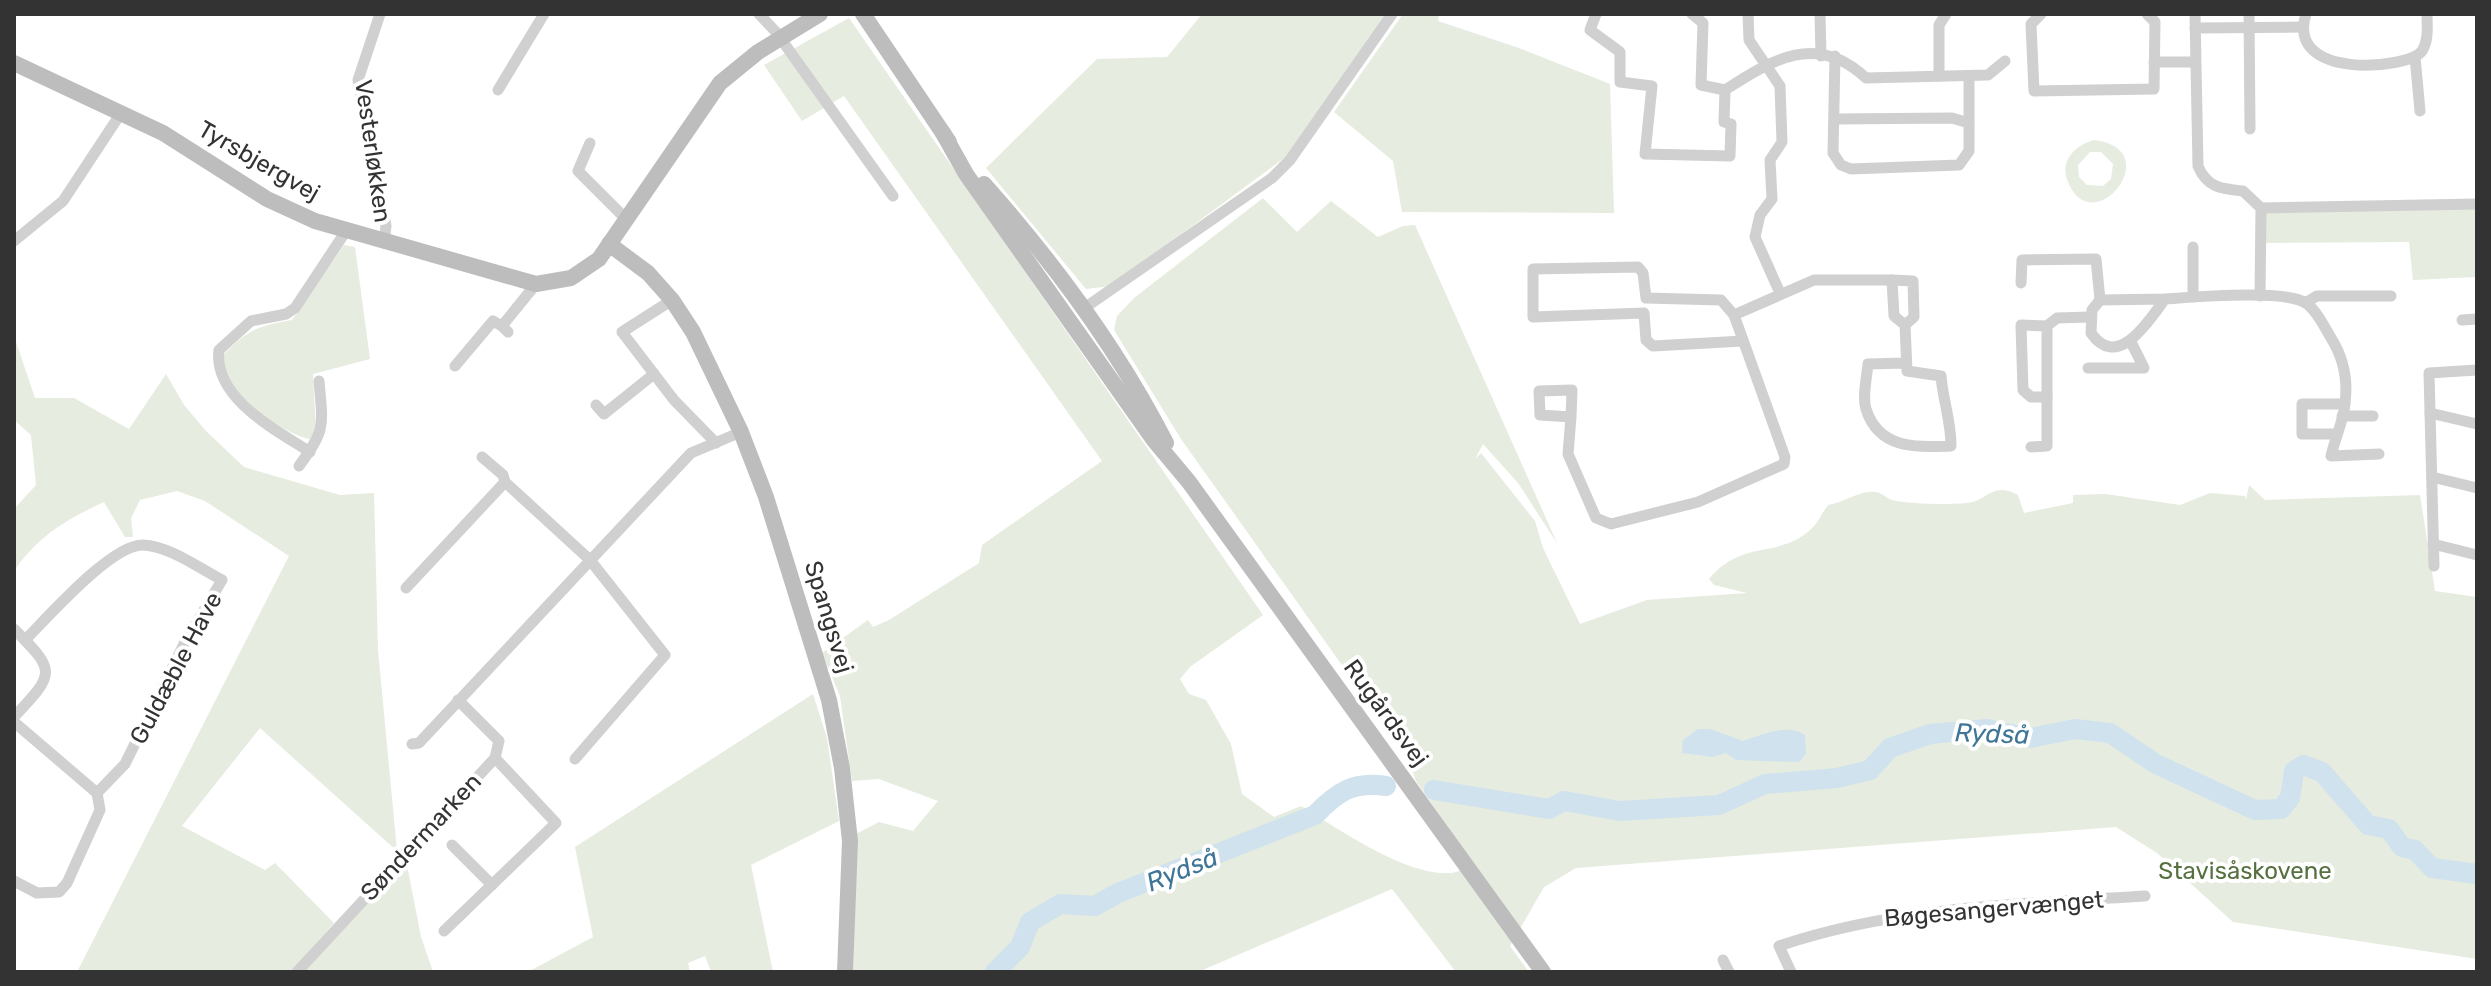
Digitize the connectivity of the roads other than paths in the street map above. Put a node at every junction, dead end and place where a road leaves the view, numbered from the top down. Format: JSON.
{"nodes":[{"id":1,"x":380,"y":14,"type":"edge"},
{"id":2,"x":543,"y":14,"type":"edge"},
{"id":3,"x":759,"y":14,"type":"edge"},
{"id":4,"x":820,"y":14,"type":"edge"},
{"id":5,"x":863,"y":14,"type":"edge"},
{"id":6,"x":1392,"y":14,"type":"edge"},
{"id":7,"x":1596,"y":14,"type":"edge"},
{"id":8,"x":1692,"y":14,"type":"edge"},
{"id":9,"x":1748,"y":14,"type":"edge"},
{"id":10,"x":1820,"y":14,"type":"edge"},
{"id":11,"x":1946,"y":14,"type":"edge"},
{"id":12,"x":2041,"y":14,"type":"edge"},
{"id":13,"x":2147,"y":14,"type":"edge"},
{"id":14,"x":2195,"y":14,"type":"edge"},
{"id":15,"x":2249,"y":14,"type":"edge"},
{"id":16,"x":2306,"y":14,"type":"edge"},
{"id":17,"x":2427,"y":14,"type":"edge"},
{"id":18,"x":1703,"y":18,"type":"edge"},
{"id":19,"x":2302,"y":27,"type":"junction"},
{"id":20,"x":2195,"y":28,"type":"junction"},
{"id":21,"x":2249,"y":28,"type":"junction"},
{"id":22,"x":780,"y":38,"type":"junction"},
{"id":23,"x":1821,"y":56,"type":"junction"},
{"id":24,"x":1835,"y":56,"type":"junction"},
{"id":25,"x":2415,"y":57,"type":"junction"},
{"id":26,"x":2005,"y":61,"type":"dead end"},
{"id":27,"x":2154,"y":62,"type":"junction"},
{"id":28,"x":2195,"y":62,"type":"junction"},
{"id":29,"x":14,"y":63,"type":"edge"},
{"id":30,"x":1764,"y":65,"type":"junction"},
{"id":31,"x":1939,"y":76,"type":"junction"},
{"id":32,"x":1969,"y":76,"type":"junction"},
{"id":33,"x":498,"y":90,"type":"dead end"},
{"id":34,"x":1725,"y":90,"type":"junction"},
{"id":35,"x":2420,"y":111,"type":"dead end"},
{"id":36,"x":121,"y":113,"type":"junction"},
{"id":37,"x":1835,"y":119,"type":"junction"},
{"id":38,"x":1969,"y":123,"type":"junction"},
{"id":39,"x":2250,"y":129,"type":"dead end"},
{"id":40,"x":943,"y":133,"type":"junction"},
{"id":41,"x":590,"y":143,"type":"dead end"},
{"id":42,"x":893,"y":196,"type":"dead end"},
{"id":43,"x":2477,"y":204,"type":"edge"},
{"id":44,"x":2261,"y":208,"type":"junction"},
{"id":45,"x":626,"y":219,"type":"junction"},
{"id":46,"x":346,"y":231,"type":"junction"},
{"id":47,"x":14,"y":241,"type":"edge"},
{"id":48,"x":384,"y":243,"type":"junction"},
{"id":49,"x":609,"y":244,"type":"junction"},
{"id":50,"x":2193,"y":247,"type":"dead end"},
{"id":51,"x":1892,"y":280,"type":"junction"},
{"id":52,"x":2021,"y":283,"type":"dead end"},
{"id":53,"x":536,"y":284,"type":"junction"},
{"id":54,"x":1780,"y":293,"type":"junction"},
{"id":55,"x":2260,"y":296,"type":"junction"},
{"id":56,"x":2391,"y":296,"type":"dead end"},
{"id":57,"x":2193,"y":297,"type":"junction"},
{"id":58,"x":2165,"y":299,"type":"junction"},
{"id":59,"x":672,"y":300,"type":"junction"},
{"id":60,"x":2100,"y":300,"type":"junction"},
{"id":61,"x":2305,"y":303,"type":"junction"},
{"id":62,"x":1734,"y":315,"type":"junction"},
{"id":63,"x":2090,"y":317,"type":"junction"},
{"id":64,"x":1080,"y":319,"type":"junction"},
{"id":65,"x":2477,"y":319,"type":"edge"},
{"id":66,"x":2462,"y":320,"type":"dead end"},
{"id":67,"x":1905,"y":325,"type":"junction"},
{"id":68,"x":2047,"y":326,"type":"junction"},
{"id":69,"x":1743,"y":341,"type":"junction"},
{"id":70,"x":2131,"y":342,"type":"junction"},
{"id":71,"x":1905,"y":363,"type":"junction"},
{"id":72,"x":455,"y":366,"type":"dead end"},
{"id":73,"x":2088,"y":368,"type":"dead end"},
{"id":74,"x":2477,"y":370,"type":"edge"},
{"id":75,"x":654,"y":374,"type":"junction"},
{"id":76,"x":319,"y":381,"type":"dead end"},
{"id":77,"x":2047,"y":397,"type":"junction"},
{"id":78,"x":596,"y":405,"type":"dead end"},
{"id":79,"x":2344,"y":410,"type":"junction"},
{"id":80,"x":2430,"y":413,"type":"junction"},
{"id":81,"x":2373,"y":416,"type":"dead end"},
{"id":82,"x":1571,"y":417,"type":"dead end"},
{"id":83,"x":2477,"y":424,"type":"edge"},
{"id":84,"x":741,"y":432,"type":"junction"},
{"id":85,"x":2335,"y":434,"type":"junction"},
{"id":86,"x":716,"y":443,"type":"junction"},
{"id":87,"x":2031,"y":447,"type":"dead end"},
{"id":88,"x":310,"y":452,"type":"junction"},
{"id":89,"x":2379,"y":454,"type":"dead end"},
{"id":90,"x":482,"y":457,"type":"dead end"},
{"id":91,"x":299,"y":466,"type":"dead end"},
{"id":92,"x":2432,"y":477,"type":"junction"},
{"id":93,"x":505,"y":482,"type":"junction"},
{"id":94,"x":2477,"y":488,"type":"edge"},
{"id":95,"x":2433,"y":544,"type":"junction"},
{"id":96,"x":2477,"y":555,"type":"edge"},
{"id":97,"x":590,"y":560,"type":"junction"},
{"id":98,"x":2434,"y":566,"type":"dead end"},
{"id":99,"x":406,"y":588,"type":"dead end"},
{"id":100,"x":14,"y":629,"type":"edge"},
{"id":101,"x":25,"y":640,"type":"junction"},
{"id":102,"x":458,"y":700,"type":"junction"},
{"id":103,"x":14,"y":719,"type":"edge"},
{"id":104,"x":412,"y":744,"type":"dead end"},
{"id":105,"x":495,"y":758,"type":"junction"},
{"id":106,"x":575,"y":759,"type":"dead end"},
{"id":107,"x":97,"y":793,"type":"junction"},
{"id":108,"x":452,"y":845,"type":"dead end"},
{"id":109,"x":14,"y":881,"type":"edge"},
{"id":110,"x":492,"y":885,"type":"junction"},
{"id":111,"x":2145,"y":896,"type":"dead end"},
{"id":112,"x":444,"y":931,"type":"dead end"},
{"id":113,"x":1723,"y":960,"type":"dead end"},
{"id":114,"x":297,"y":972,"type":"edge"},
{"id":115,"x":845,"y":972,"type":"edge"},
{"id":116,"x":1543,"y":972,"type":"edge"},
{"id":117,"x":1729,"y":972,"type":"edge"},
{"id":118,"x":1791,"y":972,"type":"edge"}],
"edges":[{"from":1,"to":48,"type":"street","name":"Vesterløkken"},
{"from":2,"to":33,"type":"street"},
{"from":3,"to":22,"type":"street"},
{"from":4,"to":22,"type":"street","name":"Tyrsbjergvej"},
{"from":5,"to":40,"type":"street","name":"Rugårdsvej"},
{"from":6,"to":64,"type":"street"},
{"from":7,"to":34,"type":"street"},
{"from":8,"to":18,"type":"street"},
{"from":9,"to":30,"type":"street"},
{"from":10,"to":23,"type":"street"},
{"from":11,"to":31,"type":"street"},
{"from":12,"to":27,"type":"street"},
{"from":13,"to":27,"type":"street"},
{"from":14,"to":20,"type":"street"},
{"from":15,"to":21,"type":"street"},
{"from":16,"to":19,"type":"street"},
{"from":17,"to":25,"type":"street"},
{"from":18,"to":34,"type":"street"},
{"from":19,"to":21,"type":"street"},
{"from":19,"to":25,"type":"street"},
{"from":20,"to":21,"type":"street"},
{"from":20,"to":28,"type":"street"},
{"from":21,"to":39,"type":"street"},
{"from":22,"to":42,"type":"street"},
{"from":22,"to":45,"type":"street","name":"Tyrsbjergvej"},
{"from":23,"to":24,"type":"street"},
{"from":23,"to":30,"type":"street"},
{"from":24,"to":31,"type":"street"},
{"from":24,"to":37,"type":"street"},
{"from":25,"to":35,"type":"street"},
{"from":26,"to":32,"type":"street"},
{"from":27,"to":28,"type":"street"},
{"from":28,"to":44,"type":"street"},
{"from":29,"to":36,"type":"street","name":"Tyrsbjergvej"},
{"from":30,"to":34,"type":"street"},
{"from":30,"to":54,"type":"street"},
{"from":31,"to":32,"type":"street"},
{"from":32,"to":38,"type":"street"},
{"from":36,"to":46,"type":"street","name":"Tyrsbjergvej"},
{"from":36,"to":47,"type":"street"},
{"from":37,"to":38,"type":"street"},
{"from":37,"to":38,"type":"street"},
{"from":40,"to":64,"type":"street","name":"Rugårdsvej"},
{"from":40,"to":64,"type":"street","name":"Rugårdsvej"},
{"from":41,"to":45,"type":"street"},
{"from":43,"to":44,"type":"street"},
{"from":44,"to":55,"type":"street"},
{"from":45,"to":49,"type":"street","name":"Tyrsbjergvej"},
{"from":46,"to":48,"type":"street","name":"Tyrsbjergvej"},
{"from":46,"to":88,"type":"street"},
{"from":48,"to":53,"type":"street","name":"Tyrsbjergvej"},
{"from":49,"to":53,"type":"street","name":"Tyrsbjergvej"},
{"from":49,"to":59,"type":"street","name":"Spangsvej"},
{"from":50,"to":57,"type":"street"},
{"from":51,"to":54,"type":"street"},
{"from":51,"to":67,"type":"street"},
{"from":51,"to":67,"type":"street"},
{"from":52,"to":60,"type":"street"},
{"from":53,"to":72,"type":"street"},
{"from":54,"to":62,"type":"street"},
{"from":55,"to":57,"type":"street"},
{"from":55,"to":61,"type":"street"},
{"from":56,"to":61,"type":"street"},
{"from":57,"to":58,"type":"street"},
{"from":58,"to":60,"type":"street"},
{"from":58,"to":70,"type":"street"},
{"from":59,"to":75,"type":"street"},
{"from":59,"to":84,"type":"street","name":"Spangsvej"},
{"from":60,"to":63,"type":"street"},
{"from":61,"to":79,"type":"street"},
{"from":62,"to":69,"type":"street"},
{"from":62,"to":69,"type":"street"},
{"from":63,"to":68,"type":"street"},
{"from":63,"to":70,"type":"street"},
{"from":64,"to":116,"type":"street","name":"Rugårdsvej"},
{"from":65,"to":66,"type":"street"},
{"from":67,"to":71,"type":"street"},
{"from":68,"to":77,"type":"street"},
{"from":68,"to":77,"type":"street"},
{"from":69,"to":82,"type":"street"},
{"from":70,"to":73,"type":"street"},
{"from":71,"to":71,"type":"street"},
{"from":74,"to":80,"type":"street"},
{"from":75,"to":78,"type":"street"},
{"from":75,"to":86,"type":"street"},
{"from":76,"to":88,"type":"street"},
{"from":77,"to":87,"type":"street"},
{"from":79,"to":81,"type":"street"},
{"from":79,"to":85,"type":"street"},
{"from":79,"to":85,"type":"street"},
{"from":80,"to":83,"type":"street"},
{"from":80,"to":92,"type":"street"},
{"from":84,"to":86,"type":"street"},
{"from":84,"to":115,"type":"street","name":"Spangsvej"},
{"from":85,"to":89,"type":"street"},
{"from":86,"to":97,"type":"street"},
{"from":88,"to":91,"type":"street"},
{"from":90,"to":93,"type":"street"},
{"from":92,"to":94,"type":"street"},
{"from":92,"to":95,"type":"street"},
{"from":93,"to":97,"type":"street"},
{"from":93,"to":99,"type":"street"},
{"from":95,"to":96,"type":"street"},
{"from":95,"to":98,"type":"street"},
{"from":97,"to":102,"type":"street"},
{"from":97,"to":106,"type":"street"},
{"from":100,"to":101,"type":"street"},
{"from":101,"to":103,"type":"street"},
{"from":101,"to":107,"type":"street","name":"Guldæble Have"},
{"from":102,"to":104,"type":"street"},
{"from":102,"to":105,"type":"street","name":"Søndermarken"},
{"from":103,"to":107,"type":"street"},
{"from":105,"to":110,"type":"street"},
{"from":105,"to":114,"type":"street","name":"Søndermarken"},
{"from":107,"to":109,"type":"street"},
{"from":108,"to":110,"type":"street"},
{"from":110,"to":112,"type":"street"},
{"from":111,"to":118,"type":"street","name":"Bøgesangervænget"},
{"from":113,"to":117,"type":"street"}]}
